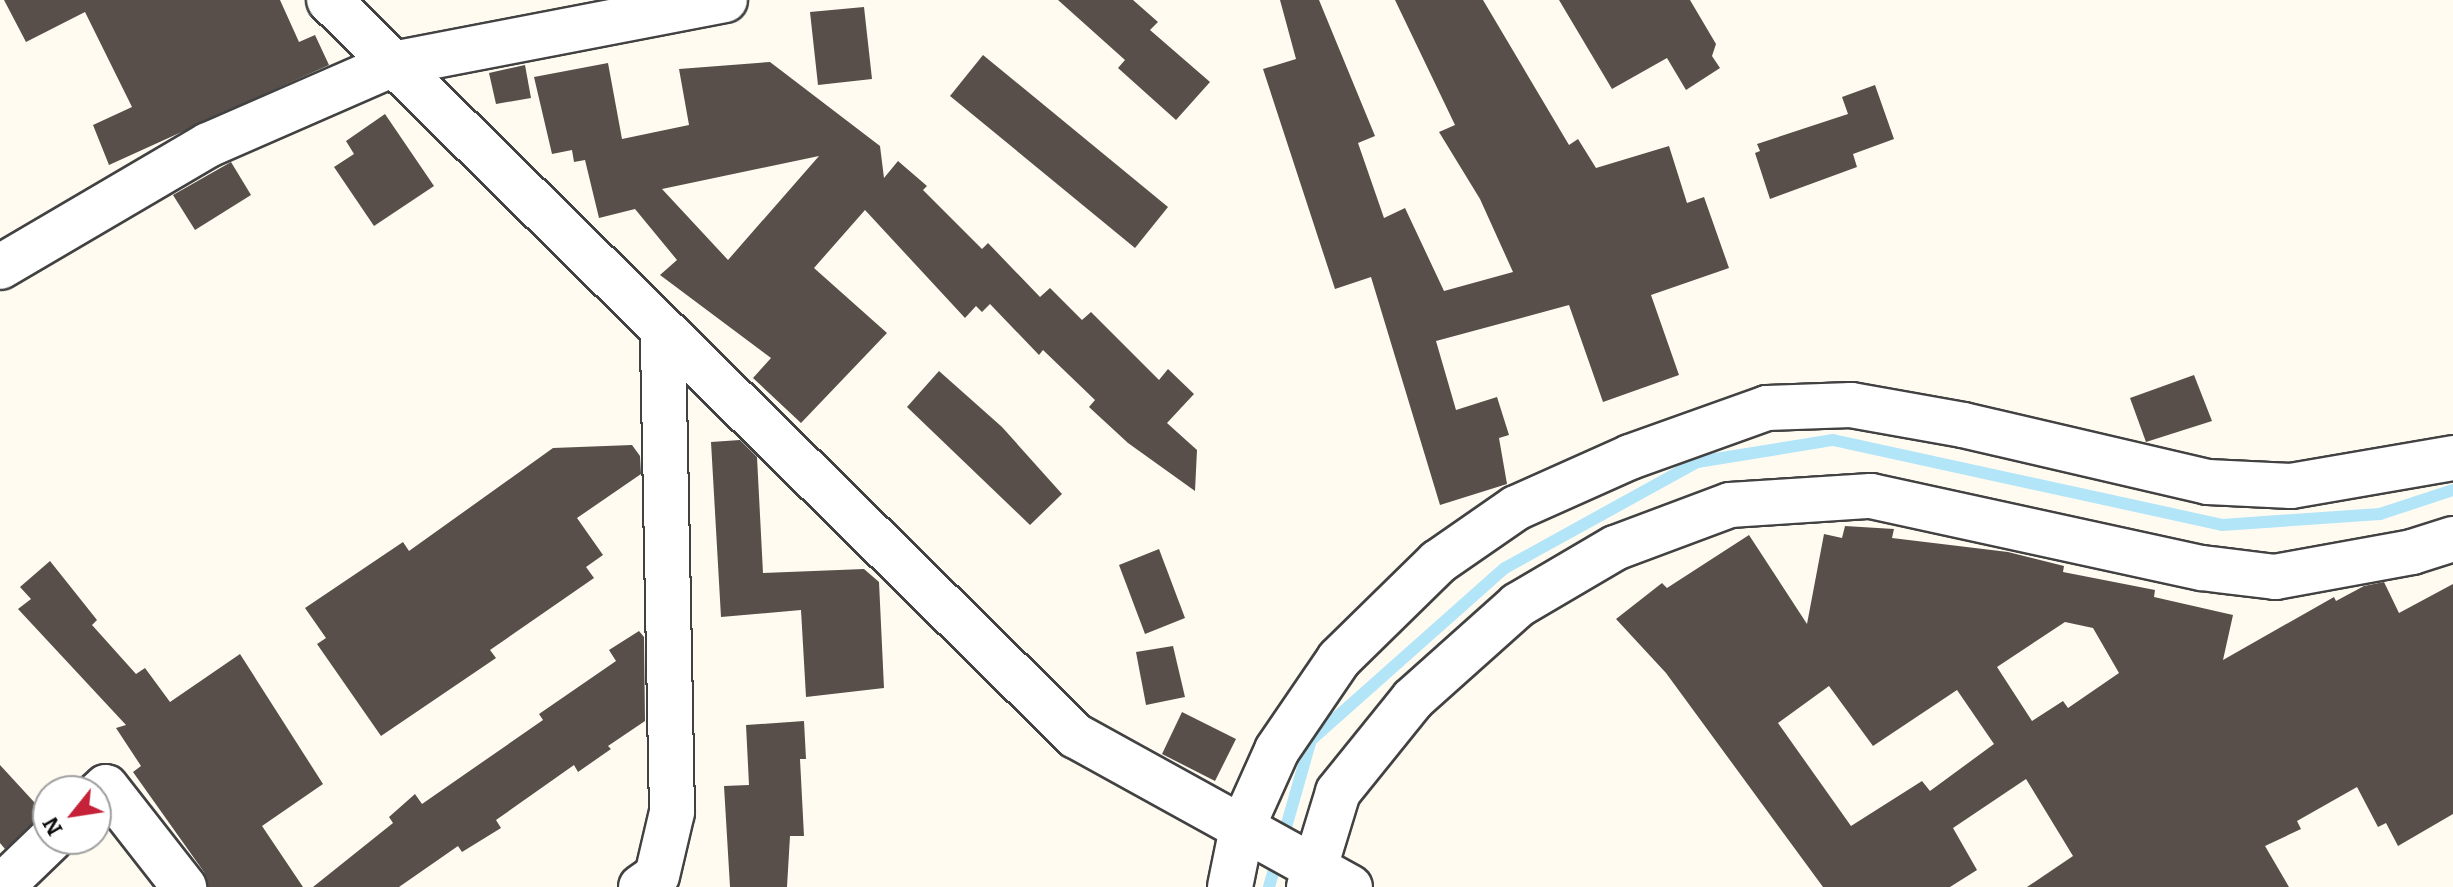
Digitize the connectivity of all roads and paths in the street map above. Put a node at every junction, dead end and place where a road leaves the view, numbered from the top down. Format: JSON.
{"nodes":[{"id":1,"x":329,"y":0,"type":"edge"},
{"id":2,"x":725,"y":0,"type":"edge"},
{"id":3,"x":393,"y":64,"type":"junction"},
{"id":4,"x":0,"y":267,"type":"edge"},
{"id":5,"x":663,"y":332,"type":"junction"},
{"id":6,"x":2453,"y":458,"type":"edge"},
{"id":7,"x":2453,"y":539,"type":"edge"},
{"id":8,"x":112,"y":795,"type":"edge"},
{"id":9,"x":1242,"y":828,"type":"junction"},
{"id":10,"x":34,"y":855,"type":"edge"},
{"id":11,"x":1324,"y":880,"type":"edge"},
{"id":12,"x":1,"y":887,"type":"edge"},
{"id":13,"x":184,"y":887,"type":"edge"},
{"id":14,"x":641,"y":887,"type":"edge"},
{"id":15,"x":1230,"y":887,"type":"edge"}],
"edges":[{"from":1,"to":3,"type":"street"},
{"from":2,"to":3,"type":"street"},
{"from":3,"to":4,"type":"street"},
{"from":3,"to":5,"type":"street"},
{"from":5,"to":9,"type":"street"},
{"from":5,"to":14,"type":"street"},
{"from":6,"to":9,"type":"street"},
{"from":7,"to":11,"type":"street"},
{"from":8,"to":13,"type":"street"},
{"from":9,"to":11,"type":"street"},
{"from":9,"to":15,"type":"street"},
{"from":10,"to":12,"type":"street"}]}
